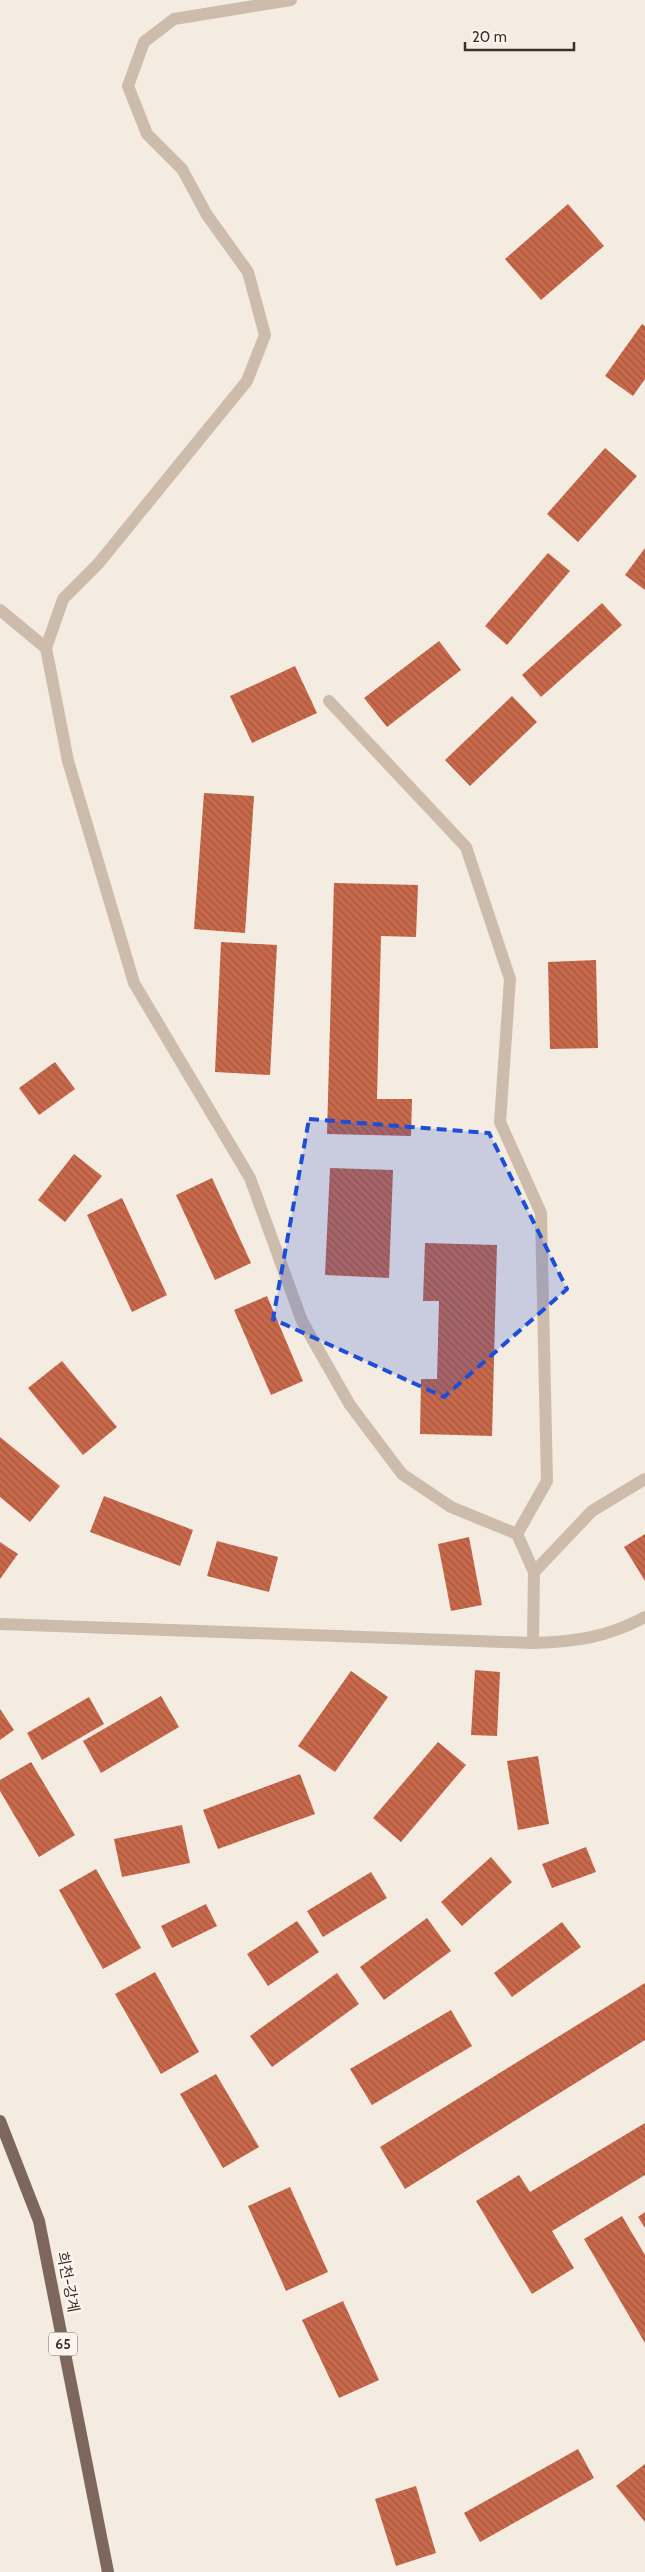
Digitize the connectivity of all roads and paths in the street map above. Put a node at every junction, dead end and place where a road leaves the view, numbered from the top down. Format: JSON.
{"nodes":[{"id":1,"x":291,"y":0,"type":"edge"},
{"id":2,"x":0,"y":610,"type":"edge"},
{"id":3,"x":46,"y":648,"type":"junction"},
{"id":4,"x":328,"y":701,"type":"dead end"},
{"id":5,"x":645,"y":1479,"type":"edge"},
{"id":6,"x":517,"y":1534,"type":"junction"},
{"id":7,"x":534,"y":1572,"type":"junction"},
{"id":8,"x":645,"y":1617,"type":"edge"},
{"id":9,"x":0,"y":1624,"type":"edge"},
{"id":10,"x":533,"y":1643,"type":"junction"},
{"id":11,"x":0,"y":2121,"type":"edge"},
{"id":12,"x":108,"y":2572,"type":"edge"}],
"edges":[{"from":1,"to":3,"type":"street"},
{"from":2,"to":3,"type":"street"},
{"from":3,"to":6,"type":"street"},
{"from":4,"to":6,"type":"street"},
{"from":5,"to":7,"type":"street"},
{"from":6,"to":7,"type":"street"},
{"from":7,"to":10,"type":"street"},
{"from":8,"to":10,"type":"street"},
{"from":9,"to":10,"type":"street"},
{"from":11,"to":12,"type":"main road","name":"희천-강계","number":"65"}]}
